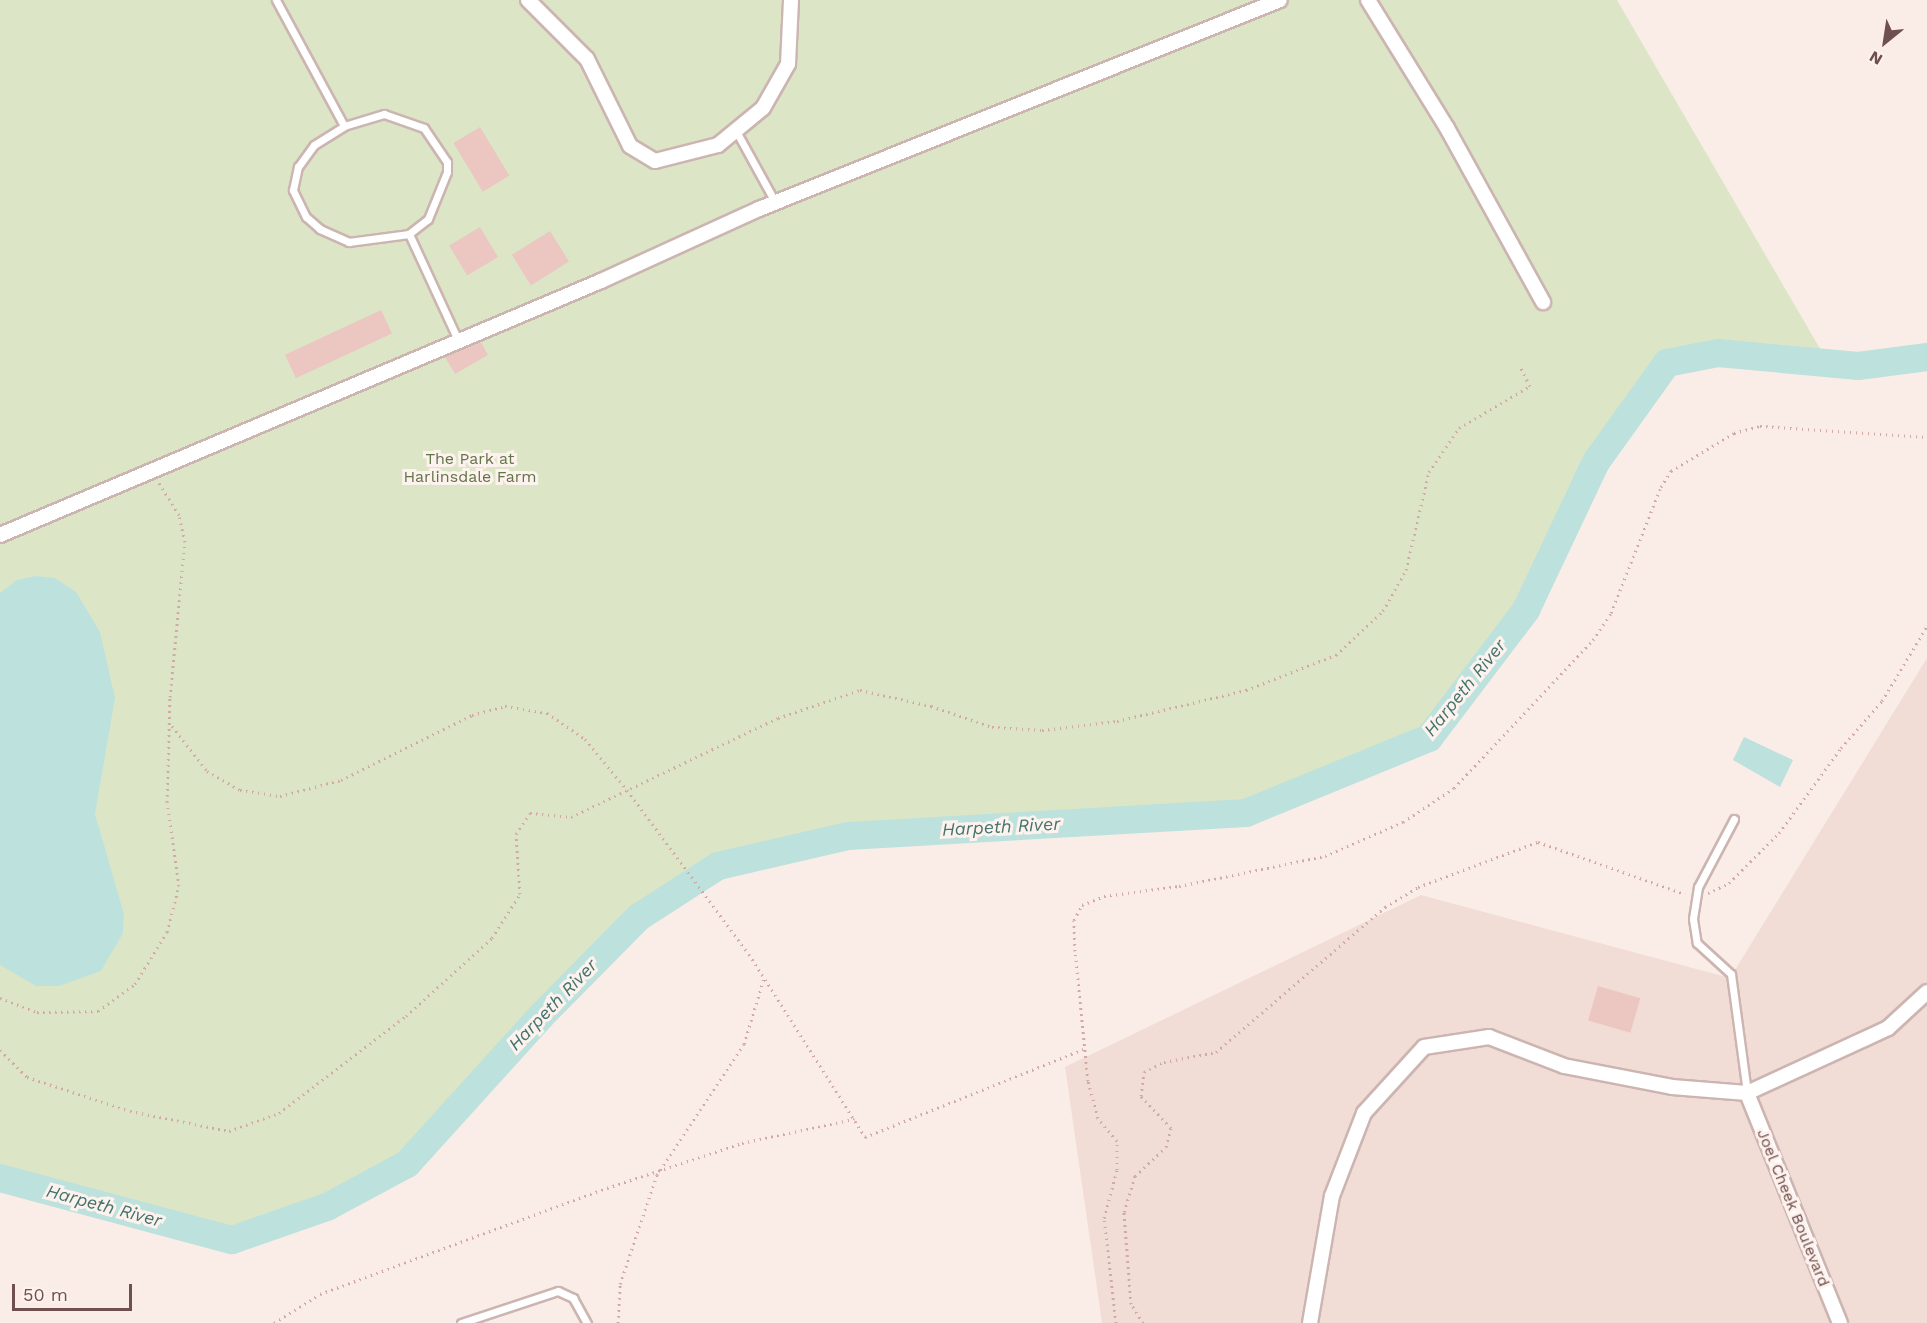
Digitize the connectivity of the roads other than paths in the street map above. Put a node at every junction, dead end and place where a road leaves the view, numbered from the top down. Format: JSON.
{"nodes":[{"id":1,"x":276,"y":0,"type":"edge"},
{"id":2,"x":528,"y":0,"type":"edge"},
{"id":3,"x":791,"y":0,"type":"edge"},
{"id":4,"x":1280,"y":0,"type":"edge"},
{"id":5,"x":1368,"y":0,"type":"edge"},
{"id":6,"x":344,"y":126,"type":"junction"},
{"id":7,"x":736,"y":132,"type":"junction"},
{"id":8,"x":775,"y":202,"type":"junction"},
{"id":9,"x":410,"y":234,"type":"junction"},
{"id":10,"x":1543,"y":302,"type":"dead end"},
{"id":11,"x":458,"y":340,"type":"junction"},
{"id":12,"x":0,"y":535,"type":"edge"},
{"id":13,"x":1734,"y":819,"type":"dead end"},
{"id":14,"x":1927,"y":992,"type":"edge"},
{"id":15,"x":1747,"y":1093,"type":"junction"},
{"id":16,"x":461,"y":1323,"type":"edge"},
{"id":17,"x":587,"y":1323,"type":"edge"},
{"id":18,"x":1310,"y":1323,"type":"edge"},
{"id":19,"x":1840,"y":1323,"type":"edge"}],
"edges":[{"from":1,"to":6,"type":"lane"},
{"from":2,"to":7,"type":"street"},
{"from":3,"to":7,"type":"street"},
{"from":4,"to":8,"type":"street"},
{"from":5,"to":10,"type":"street"},
{"from":6,"to":9,"type":"lane"},
{"from":6,"to":9,"type":"lane"},
{"from":7,"to":8,"type":"lane"},
{"from":8,"to":11,"type":"street"},
{"from":9,"to":11,"type":"lane"},
{"from":11,"to":12,"type":"street"},
{"from":13,"to":15,"type":"lane"},
{"from":14,"to":15,"type":"street"},
{"from":15,"to":18,"type":"street"},
{"from":15,"to":19,"type":"street","name":"Joel Cheek Boulevard"},
{"from":16,"to":17,"type":"lane"}]}
